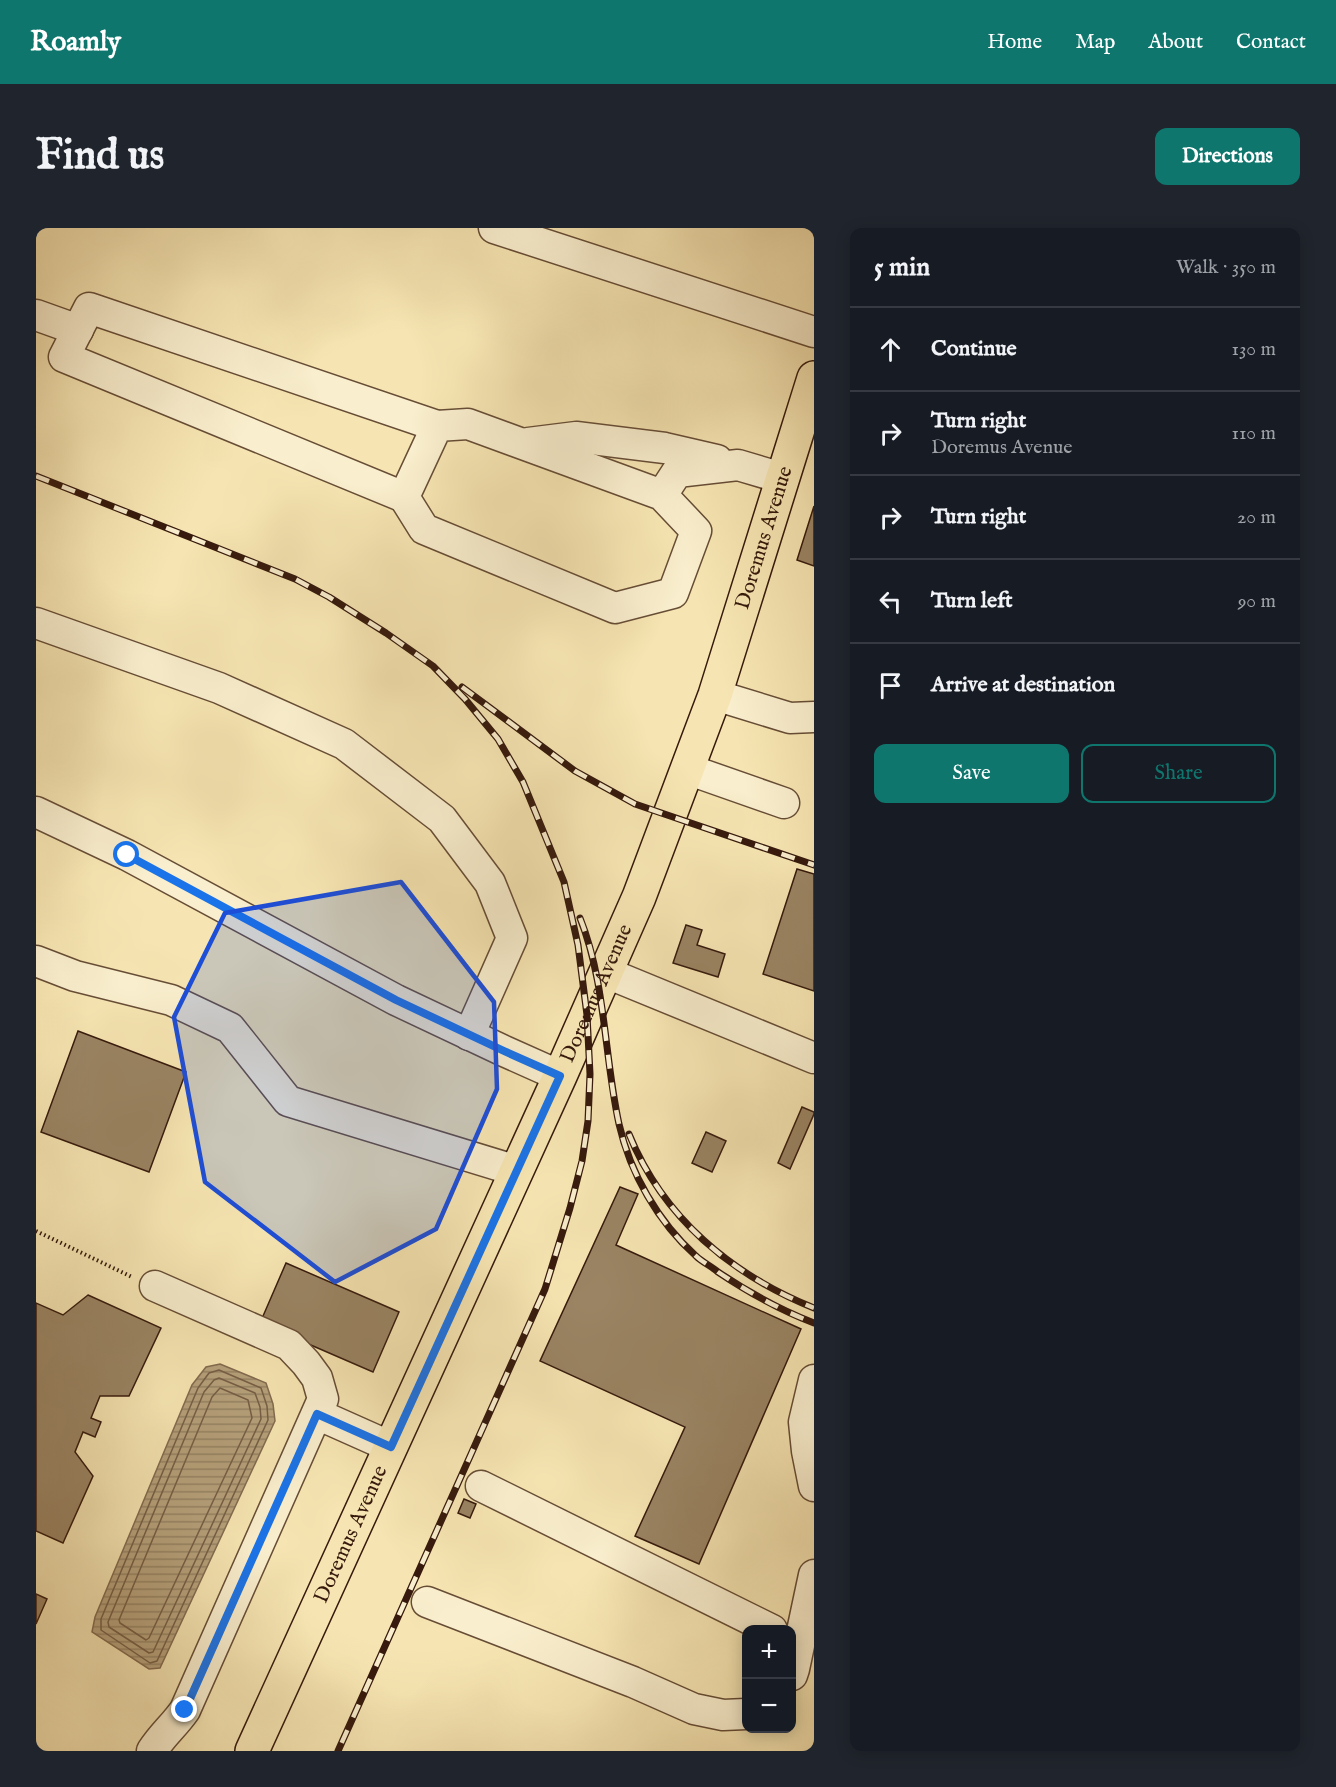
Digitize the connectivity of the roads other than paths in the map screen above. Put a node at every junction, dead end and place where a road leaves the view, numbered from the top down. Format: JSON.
{"nodes":[{"id":1,"x":494,"y":228,"type":"edge"},
{"id":2,"x":36,"y":315,"type":"edge"},
{"id":3,"x":78,"y":330,"type":"junction"},
{"id":4,"x":814,"y":332,"type":"edge"},
{"id":5,"x":814,"y":378,"type":"edge"},
{"id":6,"x":808,"y":415,"type":"edge"},
{"id":7,"x":437,"y":426,"type":"junction"},
{"id":8,"x":522,"y":444,"type":"junction"},
{"id":9,"x":738,"y":465,"type":"junction"},
{"id":10,"x":782,"y":478,"type":"junction"},
{"id":11,"x":662,"y":495,"type":"junction"},
{"id":12,"x":404,"y":497,"type":"junction"},
{"id":13,"x":36,"y":623,"type":"edge"},
{"id":14,"x":715,"y":695,"type":"junction"},
{"id":15,"x":814,"y":717,"type":"edge"},
{"id":16,"x":687,"y":769,"type":"junction"},
{"id":17,"x":784,"y":803,"type":"dead end"},
{"id":18,"x":36,"y":812,"type":"edge"},
{"id":19,"x":36,"y":961,"type":"edge"},
{"id":20,"x":607,"y":973,"type":"junction"},
{"id":21,"x":469,"y":1035,"type":"junction"},
{"id":22,"x":814,"y":1058,"type":"edge"},
{"id":23,"x":560,"y":1076,"type":"junction"},
{"id":24,"x":517,"y":1171,"type":"junction"},
{"id":25,"x":155,"y":1286,"type":"road end"},
{"id":26,"x":814,"y":1380,"type":"edge"},
{"id":27,"x":317,"y":1414,"type":"junction"},
{"id":28,"x":391,"y":1447,"type":"junction"},
{"id":29,"x":481,"y":1486,"type":"dead end"},
{"id":30,"x":814,"y":1486,"type":"edge"},
{"id":31,"x":814,"y":1575,"type":"edge"},
{"id":32,"x":427,"y":1602,"type":"dead end"},
{"id":33,"x":764,"y":1625,"type":"edge"},
{"id":34,"x":796,"y":1638,"type":"edge"},
{"id":35,"x":742,"y":1714,"type":"edge"},
{"id":36,"x":152,"y":1751,"type":"edge"},
{"id":37,"x":252,"y":1751,"type":"edge"}],
"edges":[{"from":1,"to":4,"type":"lane"},
{"from":2,"to":3,"type":"lane"},
{"from":3,"to":7,"type":"lane"},
{"from":3,"to":12,"type":"lane"},
{"from":5,"to":6,"type":"main road","name":"Doremus Avenue"},
{"from":6,"to":10,"type":"main road","name":"Doremus Avenue"},
{"from":7,"to":8,"type":"lane"},
{"from":7,"to":12,"type":"lane"},
{"from":8,"to":9,"type":"lane"},
{"from":8,"to":11,"type":"lane"},
{"from":9,"to":10,"type":"lane"},
{"from":9,"to":11,"type":"lane"},
{"from":10,"to":14,"type":"main road","name":"Doremus Avenue"},
{"from":11,"to":12,"type":"lane"},
{"from":13,"to":21,"type":"lane"},
{"from":14,"to":15,"type":"lane"},
{"from":14,"to":16,"type":"main road","name":"Doremus Avenue"},
{"from":16,"to":17,"type":"lane"},
{"from":16,"to":20,"type":"main road","name":"Doremus Avenue"},
{"from":18,"to":21,"type":"lane"},
{"from":19,"to":24,"type":"lane"},
{"from":20,"to":22,"type":"lane"},
{"from":20,"to":23,"type":"main road","name":"Doremus Avenue"},
{"from":21,"to":23,"type":"lane"},
{"from":23,"to":24,"type":"main road","name":"Doremus Avenue"},
{"from":24,"to":28,"type":"main road","name":"Doremus Avenue"},
{"from":25,"to":27,"type":"lane"},
{"from":26,"to":30,"type":"lane"},
{"from":27,"to":28,"type":"lane"},
{"from":27,"to":36,"type":"lane"},
{"from":28,"to":37,"type":"main road","name":"Doremus Avenue"},
{"from":29,"to":33,"type":"lane"},
{"from":31,"to":34,"type":"lane"},
{"from":32,"to":35,"type":"lane"}]}
